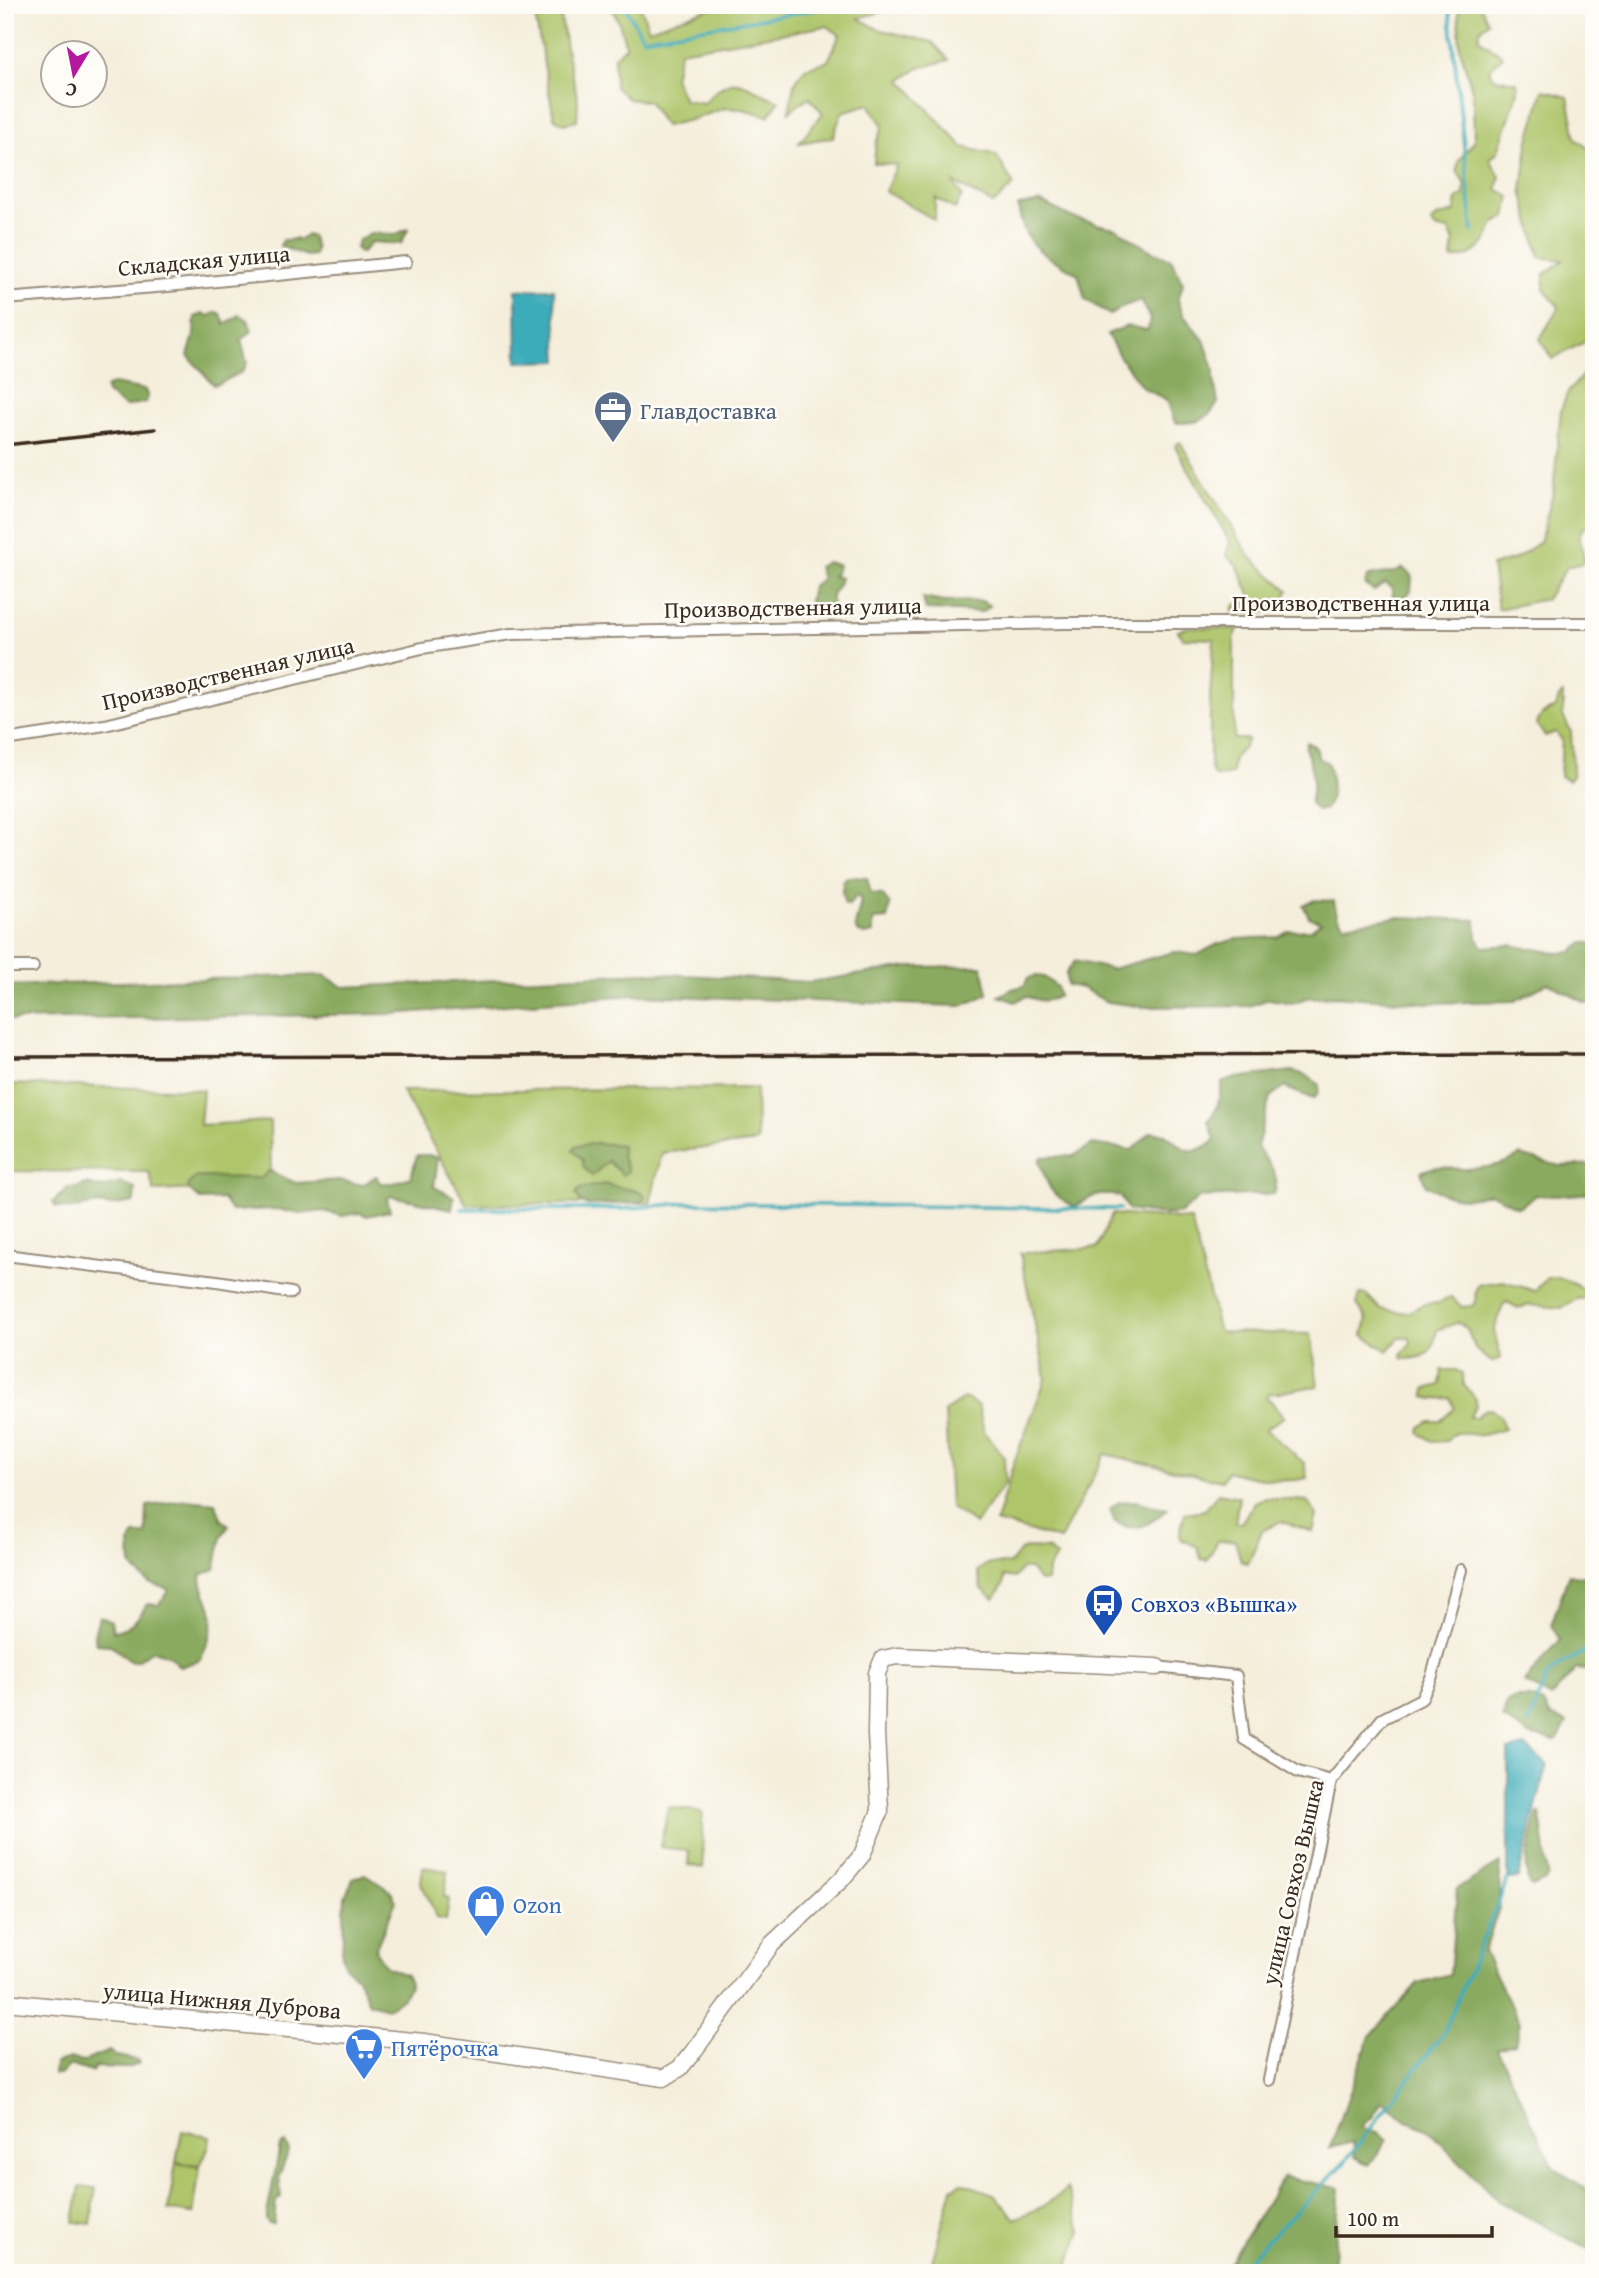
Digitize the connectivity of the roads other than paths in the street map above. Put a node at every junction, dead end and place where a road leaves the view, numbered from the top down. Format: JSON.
{"nodes":[{"id":1,"x":406,"y":262,"type":"dead end"},
{"id":2,"x":5,"y":299,"type":"edge"},
{"id":3,"x":1594,"y":623,"type":"edge"},
{"id":4,"x":5,"y":740,"type":"edge"},
{"id":5,"x":5,"y":967,"type":"edge"},
{"id":6,"x":33,"y":967,"type":"dead end"},
{"id":7,"x":5,"y":1255,"type":"edge"},
{"id":8,"x":290,"y":1293,"type":"dead end"},
{"id":9,"x":1461,"y":1570,"type":"dead end"},
{"id":10,"x":1157,"y":1667,"type":"joint"},
{"id":11,"x":1331,"y":1781,"type":"junction"},
{"id":12,"x":5,"y":2002,"type":"edge"},
{"id":13,"x":1269,"y":2080,"type":"dead end"}],
"edges":[{"from":1,"to":2,"type":"street","name":"Складская улица"},
{"from":3,"to":4,"type":"street","name":"Производственная улица"},
{"from":5,"to":6,"type":"street"},
{"from":7,"to":8,"type":"street"},
{"from":9,"to":11,"type":"street","name":"улица Совхоз Вышка"},
{"from":10,"to":11,"type":"street"},
{"from":10,"to":12,"type":"street","name":"улица Нижняя Дуброва"},
{"from":11,"to":13,"type":"street","name":"улица Совхоз Вышка"}]}
